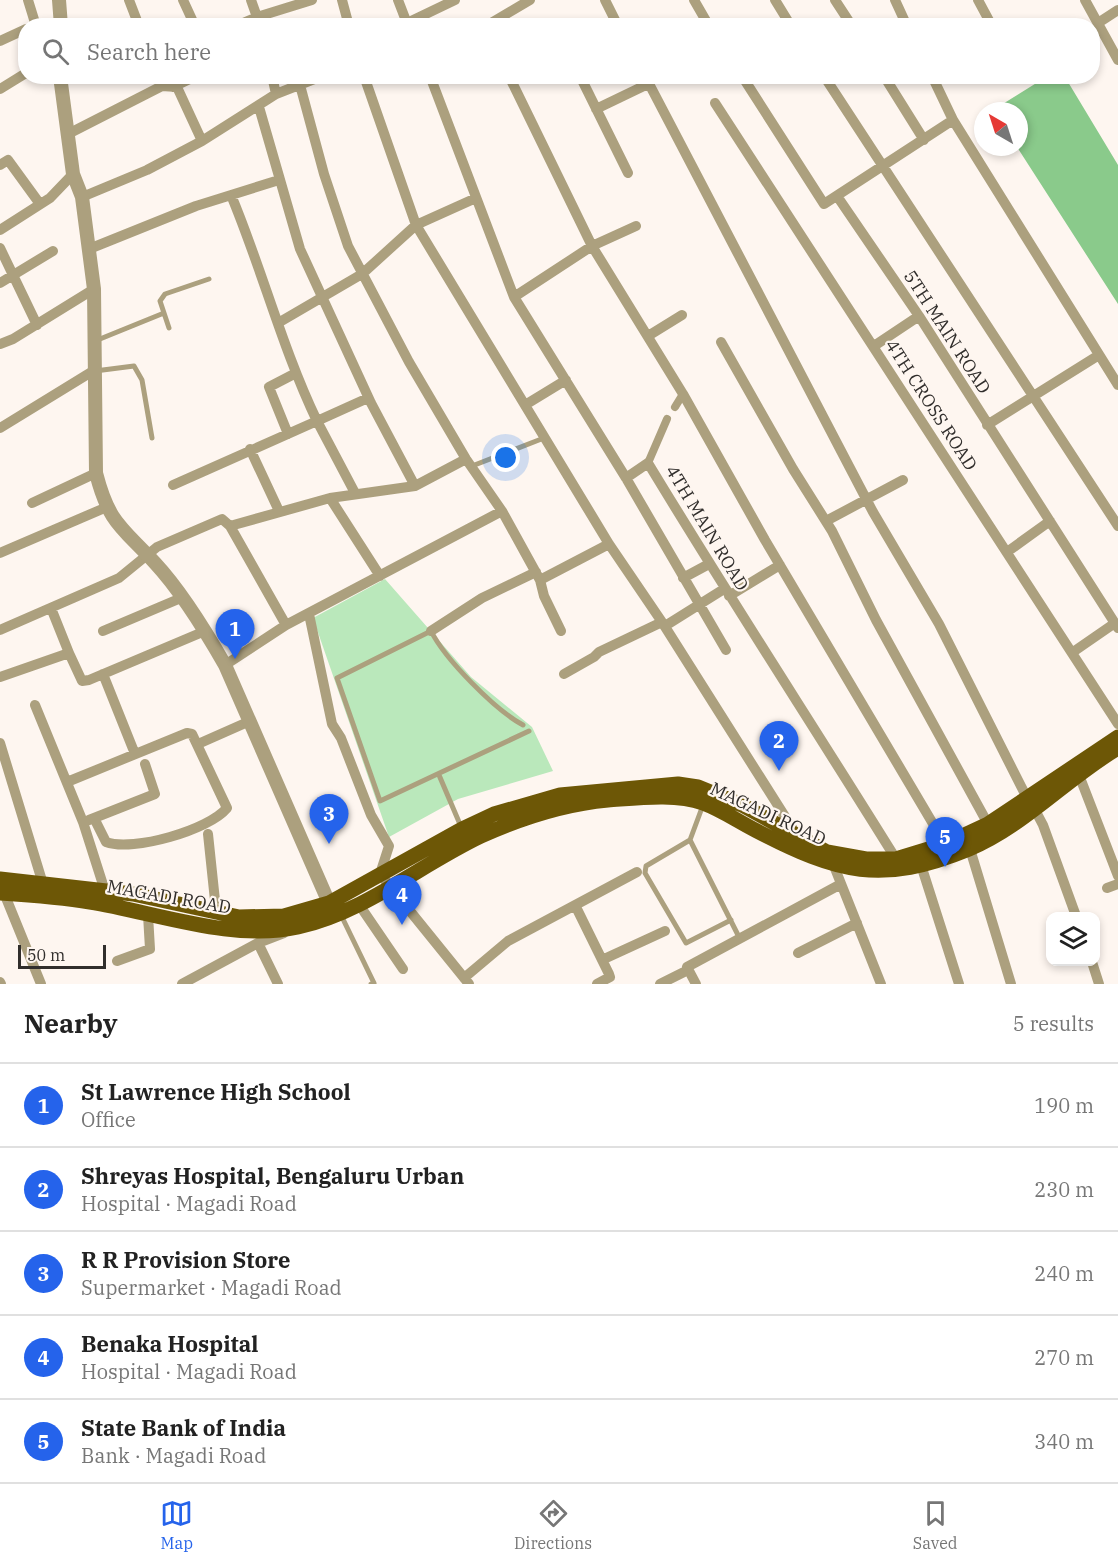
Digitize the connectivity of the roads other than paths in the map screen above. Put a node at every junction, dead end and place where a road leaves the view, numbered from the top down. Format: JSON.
{"nodes":[{"id":1,"x":28,"y":0,"type":"edge"},
{"id":2,"x":58,"y":0,"type":"edge"},
{"id":3,"x":129,"y":0,"type":"edge"},
{"id":4,"x":183,"y":0,"type":"edge"},
{"id":5,"x":251,"y":0,"type":"edge"},
{"id":6,"x":342,"y":0,"type":"edge"},
{"id":7,"x":398,"y":0,"type":"edge"},
{"id":8,"x":455,"y":0,"type":"edge"},
{"id":9,"x":530,"y":0,"type":"edge"},
{"id":10,"x":605,"y":0,"type":"edge"},
{"id":11,"x":694,"y":0,"type":"edge"},
{"id":12,"x":775,"y":0,"type":"edge"},
{"id":13,"x":835,"y":0,"type":"edge"},
{"id":14,"x":895,"y":0,"type":"edge"},
{"id":15,"x":978,"y":0,"type":"edge"},
{"id":16,"x":1085,"y":0,"type":"edge"},
{"id":17,"x":305,"y":1,"type":"edge"},
{"id":18,"x":1118,"y":10,"type":"edge"},
{"id":19,"x":33,"y":18,"type":"edge"},
{"id":20,"x":60,"y":18,"type":"edge"},
{"id":21,"x":136,"y":18,"type":"edge"},
{"id":22,"x":191,"y":18,"type":"edge"},
{"id":23,"x":257,"y":18,"type":"edge"},
{"id":24,"x":267,"y":18,"type":"edge"},
{"id":25,"x":347,"y":18,"type":"edge"},
{"id":26,"x":406,"y":18,"type":"edge"},
{"id":27,"x":420,"y":18,"type":"edge"},
{"id":28,"x":500,"y":18,"type":"edge"},
{"id":29,"x":614,"y":18,"type":"edge"},
{"id":30,"x":704,"y":18,"type":"edge"},
{"id":31,"x":785,"y":18,"type":"edge"},
{"id":32,"x":847,"y":18,"type":"edge"},
{"id":33,"x":903,"y":18,"type":"edge"},
{"id":34,"x":988,"y":18,"type":"edge"},
{"id":35,"x":1095,"y":18,"type":"edge"},
{"id":36,"x":1100,"y":22,"type":"edge"},
{"id":37,"x":1100,"y":27,"type":"edge"},
{"id":38,"x":18,"y":33,"type":"edge"},
{"id":39,"x":0,"y":41,"type":"edge"},
{"id":40,"x":1118,"y":60,"type":"edge"},
{"id":41,"x":18,"y":78,"type":"edge"},
{"id":42,"x":61,"y":84,"type":"edge"},
{"id":43,"x":163,"y":84,"type":"edge"},
{"id":44,"x":168,"y":84,"type":"edge"},
{"id":45,"x":274,"y":84,"type":"edge"},
{"id":46,"x":367,"y":84,"type":"edge"},
{"id":47,"x":433,"y":84,"type":"edge"},
{"id":48,"x":513,"y":84,"type":"edge"},
{"id":49,"x":584,"y":84,"type":"edge"},
{"id":50,"x":639,"y":84,"type":"edge"},
{"id":51,"x":648,"y":84,"type":"edge"},
{"id":52,"x":747,"y":84,"type":"edge"},
{"id":53,"x":829,"y":84,"type":"edge"},
{"id":54,"x":889,"y":84,"type":"edge"},
{"id":55,"x":936,"y":84,"type":"edge"},
{"id":56,"x":300,"y":85,"type":"joint"},
{"id":57,"x":0,"y":89,"type":"edge"},
{"id":58,"x":276,"y":94,"type":"junction"},
{"id":59,"x":715,"y":103,"type":"dead end"},
{"id":60,"x":259,"y":106,"type":"junction"},
{"id":61,"x":596,"y":109,"type":"junction"},
{"id":62,"x":953,"y":120,"type":"junction"},
{"id":63,"x":68,"y":134,"type":"junction"},
{"id":64,"x":924,"y":140,"type":"junction"},
{"id":65,"x":202,"y":141,"type":"junction"},
{"id":66,"x":0,"y":165,"type":"edge"},
{"id":67,"x":884,"y":167,"type":"junction"},
{"id":68,"x":73,"y":174,"type":"junction"},
{"id":69,"x":628,"y":174,"type":"dead end"},
{"id":70,"x":279,"y":180,"type":"junction"},
{"id":71,"x":231,"y":195,"type":"junction"},
{"id":72,"x":837,"y":196,"type":"junction"},
{"id":73,"x":82,"y":197,"type":"junction"},
{"id":74,"x":476,"y":198,"type":"junction"},
{"id":75,"x":40,"y":204,"type":"junction"},
{"id":76,"x":417,"y":225,"type":"junction"},
{"id":77,"x":636,"y":226,"type":"dead end"},
{"id":78,"x":0,"y":230,"type":"edge"},
{"id":79,"x":592,"y":246,"type":"junction"},
{"id":80,"x":0,"y":248,"type":"edge"},
{"id":81,"x":89,"y":249,"type":"junction"},
{"id":82,"x":53,"y":251,"type":"dead end"},
{"id":83,"x":362,"y":274,"type":"junction"},
{"id":84,"x":13,"y":277,"type":"junction"},
{"id":85,"x":209,"y":279,"type":"dead end"},
{"id":86,"x":0,"y":283,"type":"edge"},
{"id":87,"x":94,"y":290,"type":"junction"},
{"id":88,"x":322,"y":297,"type":"junction"},
{"id":89,"x":514,"y":297,"type":"junction"},
{"id":90,"x":164,"y":313,"type":"junction"},
{"id":91,"x":682,"y":315,"type":"dead end"},
{"id":92,"x":919,"y":316,"type":"junction"},
{"id":93,"x":278,"y":323,"type":"junction"},
{"id":94,"x":37,"y":325,"type":"junction"},
{"id":95,"x":169,"y":328,"type":"dead end"},
{"id":96,"x":648,"y":336,"type":"junction"},
{"id":97,"x":94,"y":342,"type":"junction"},
{"id":98,"x":721,"y":342,"type":"dead end"},
{"id":99,"x":0,"y":344,"type":"edge"},
{"id":100,"x":874,"y":346,"type":"junction"},
{"id":101,"x":1099,"y":356,"type":"junction"},
{"id":102,"x":93,"y":371,"type":"junction"},
{"id":103,"x":296,"y":373,"type":"junction"},
{"id":104,"x":566,"y":380,"type":"junction"},
{"id":105,"x":1118,"y":384,"type":"edge"},
{"id":106,"x":683,"y":394,"type":"junction"},
{"id":107,"x":1032,"y":397,"type":"junction"},
{"id":108,"x":368,"y":398,"type":"junction"},
{"id":109,"x":525,"y":405,"type":"junction"},
{"id":110,"x":675,"y":406,"type":"dead end"},
{"id":111,"x":667,"y":419,"type":"dead end"},
{"id":112,"x":317,"y":421,"type":"junction"},
{"id":113,"x":987,"y":425,"type":"junction"},
{"id":114,"x":0,"y":428,"type":"edge"},
{"id":115,"x":288,"y":434,"type":"junction"},
{"id":116,"x":152,"y":438,"type":"dead end"},
{"id":117,"x":544,"y":438,"type":"junction"},
{"id":118,"x":250,"y":449,"type":"junction"},
{"id":119,"x":469,"y":463,"type":"junction"},
{"id":120,"x":648,"y":463,"type":"junction"},
{"id":121,"x":96,"y":473,"type":"junction"},
{"id":122,"x":626,"y":478,"type":"junction"},
{"id":123,"x":903,"y":480,"type":"dead end"},
{"id":124,"x":173,"y":485,"type":"dead end"},
{"id":125,"x":415,"y":486,"type":"junction"},
{"id":126,"x":355,"y":493,"type":"junction"},
{"id":127,"x":330,"y":498,"type":"junction"},
{"id":128,"x":867,"y":499,"type":"junction"},
{"id":129,"x":32,"y":503,"type":"dead end"},
{"id":130,"x":107,"y":507,"type":"junction"},
{"id":131,"x":279,"y":511,"type":"junction"},
{"id":132,"x":502,"y":511,"type":"junction"},
{"id":133,"x":826,"y":521,"type":"junction"},
{"id":134,"x":1050,"y":521,"type":"junction"},
{"id":135,"x":230,"y":526,"type":"junction"},
{"id":136,"x":1118,"y":526,"type":"edge"},
{"id":137,"x":609,"y":544,"type":"junction"},
{"id":138,"x":1007,"y":552,"type":"junction"},
{"id":139,"x":0,"y":553,"type":"edge"},
{"id":140,"x":148,"y":556,"type":"junction"},
{"id":141,"x":709,"y":564,"type":"junction"},
{"id":142,"x":780,"y":565,"type":"junction"},
{"id":143,"x":380,"y":576,"type":"junction"},
{"id":144,"x":538,"y":576,"type":"junction"},
{"id":145,"x":683,"y":578,"type":"junction"},
{"id":146,"x":726,"y":593,"type":"junction"},
{"id":147,"x":181,"y":598,"type":"junction"},
{"id":148,"x":699,"y":605,"type":"junction"},
{"id":149,"x":51,"y":608,"type":"junction"},
{"id":150,"x":309,"y":614,"type":"junction"},
{"id":151,"x":664,"y":624,"type":"junction"},
{"id":152,"x":286,"y":625,"type":"junction"},
{"id":153,"x":1116,"y":626,"type":"edge"},
{"id":154,"x":0,"y":630,"type":"edge"},
{"id":155,"x":103,"y":631,"type":"dead end"},
{"id":156,"x":205,"y":631,"type":"junction"},
{"id":157,"x":431,"y":631,"type":"junction"},
{"id":158,"x":561,"y":632,"type":"dead end"},
{"id":159,"x":726,"y":650,"type":"dead end"},
{"id":160,"x":1073,"y":652,"type":"junction"},
{"id":161,"x":69,"y":653,"type":"junction"},
{"id":162,"x":225,"y":665,"type":"junction"},
{"id":163,"x":103,"y":674,"type":"junction"},
{"id":164,"x":564,"y":674,"type":"dead end"},
{"id":165,"x":0,"y":677,"type":"edge"},
{"id":166,"x":35,"y":705,"type":"dead end"},
{"id":167,"x":250,"y":721,"type":"junction"},
{"id":168,"x":1118,"y":724,"type":"edge"},
{"id":169,"x":523,"y":725,"type":"dead end"},
{"id":170,"x":529,"y":731,"type":"dead end"},
{"id":171,"x":0,"y":743,"type":"edge"},
{"id":172,"x":198,"y":744,"type":"junction"},
{"id":173,"x":133,"y":749,"type":"dead end"},
{"id":174,"x":1117,"y":749,"type":"edge"},
{"id":175,"x":145,"y":764,"type":"dead end"},
{"id":176,"x":439,"y":775,"type":"junction"},
{"id":177,"x":1079,"y":775,"type":"junction"},
{"id":178,"x":67,"y":782,"type":"junction"},
{"id":179,"x":704,"y":803,"type":"junction"},
{"id":180,"x":1030,"y":803,"type":"junction"},
{"id":181,"x":94,"y":818,"type":"junction"},
{"id":182,"x":83,"y":822,"type":"junction"},
{"id":183,"x":988,"y":824,"type":"junction"},
{"id":184,"x":462,"y":829,"type":"junction"},
{"id":185,"x":208,"y":834,"type":"dead end"},
{"id":186,"x":690,"y":840,"type":"junction"},
{"id":187,"x":945,"y":844,"type":"junction"},
{"id":188,"x":799,"y":845,"type":"junction"},
{"id":189,"x":970,"y":849,"type":"junction"},
{"id":190,"x":896,"y":859,"type":"junction"},
{"id":191,"x":921,"y":865,"type":"junction"},
{"id":192,"x":834,"y":866,"type":"junction"},
{"id":193,"x":637,"y":872,"type":"dead end"},
{"id":194,"x":380,"y":874,"type":"junction"},
{"id":195,"x":1118,"y":876,"type":"edge"},
{"id":196,"x":43,"y":884,"type":"junction"},
{"id":197,"x":841,"y":884,"type":"junction"},
{"id":198,"x":391,"y":887,"type":"junction"},
{"id":199,"x":1,"y":888,"type":"edge"},
{"id":200,"x":105,"y":891,"type":"junction"},
{"id":201,"x":357,"y":903,"type":"junction"},
{"id":202,"x":575,"y":905,"type":"junction"},
{"id":203,"x":334,"y":909,"type":"junction"},
{"id":204,"x":216,"y":910,"type":"junction"},
{"id":205,"x":1075,"y":912,"type":"edge"},
{"id":206,"x":147,"y":915,"type":"junction"},
{"id":207,"x":730,"y":920,"type":"junction"},
{"id":208,"x":857,"y":922,"type":"junction"},
{"id":209,"x":298,"y":927,"type":"junction"},
{"id":210,"x":664,"y":931,"type":"dead end"},
{"id":211,"x":739,"y":937,"type":"junction"},
{"id":212,"x":258,"y":944,"type":"junction"},
{"id":213,"x":798,"y":953,"type":"dead end"},
{"id":214,"x":604,"y":959,"type":"junction"},
{"id":215,"x":117,"y":961,"type":"dead end"},
{"id":216,"x":1093,"y":966,"type":"edge"},
{"id":217,"x":687,"y":968,"type":"junction"},
{"id":218,"x":403,"y":969,"type":"dead end"},
{"id":219,"x":466,"y":981,"type":"edge"},
{"id":220,"x":41,"y":984,"type":"edge"},
{"id":221,"x":182,"y":984,"type":"edge"},
{"id":222,"x":278,"y":984,"type":"edge"},
{"id":223,"x":371,"y":984,"type":"edge"},
{"id":224,"x":597,"y":984,"type":"edge"},
{"id":225,"x":660,"y":984,"type":"edge"},
{"id":226,"x":696,"y":984,"type":"edge"},
{"id":227,"x":881,"y":984,"type":"edge"},
{"id":228,"x":959,"y":984,"type":"edge"},
{"id":229,"x":1011,"y":984,"type":"edge"},
{"id":230,"x":1099,"y":984,"type":"edge"}],
"edges":[{"from":1,"to":19,"type":"street"},
{"from":2,"to":20,"type":"street"},
{"from":3,"to":21,"type":"street"},
{"from":4,"to":22,"type":"street"},
{"from":5,"to":23,"type":"street"},
{"from":6,"to":25,"type":"street"},
{"from":7,"to":26,"type":"street"},
{"from":8,"to":27,"type":"street"},
{"from":9,"to":28,"type":"street"},
{"from":10,"to":29,"type":"street"},
{"from":11,"to":30,"type":"street"},
{"from":12,"to":31,"type":"street"},
{"from":13,"to":32,"type":"street"},
{"from":14,"to":33,"type":"street"},
{"from":15,"to":34,"type":"street"},
{"from":16,"to":35,"type":"street"},
{"from":17,"to":24,"type":"street"},
{"from":18,"to":36,"type":"street"},
{"from":37,"to":40,"type":"street"},
{"from":38,"to":39,"type":"street"},
{"from":41,"to":57,"type":"street"},
{"from":42,"to":63,"type":"street"},
{"from":43,"to":63,"type":"street"},
{"from":44,"to":65,"type":"street"},
{"from":45,"to":58,"type":"street"},
{"from":46,"to":76,"type":"street"},
{"from":47,"to":74,"type":"street"},
{"from":48,"to":79,"type":"street"},
{"from":49,"to":61,"type":"street"},
{"from":50,"to":61,"type":"street"},
{"from":51,"to":128,"type":"street"},
{"from":52,"to":72,"type":"street"},
{"from":53,"to":67,"type":"street"},
{"from":54,"to":64,"type":"street"},
{"from":55,"to":62,"type":"street"},
{"from":56,"to":58,"type":"street"},
{"from":56,"to":83,"type":"street"},
{"from":58,"to":60,"type":"street"},
{"from":59,"to":100,"type":"street","name":"4TH CROSS ROAD"},
{"from":60,"to":65,"type":"street"},
{"from":60,"to":70,"type":"street"},
{"from":61,"to":69,"type":"street"},
{"from":62,"to":64,"type":"street"},
{"from":62,"to":101,"type":"street"},
{"from":63,"to":68,"type":"street"},
{"from":64,"to":67,"type":"street"},
{"from":65,"to":73,"type":"street"},
{"from":66,"to":75,"type":"street"},
{"from":67,"to":72,"type":"street"},
{"from":67,"to":107,"type":"street"},
{"from":68,"to":73,"type":"street"},
{"from":68,"to":75,"type":"street"},
{"from":70,"to":71,"type":"street"},
{"from":70,"to":88,"type":"street"},
{"from":71,"to":81,"type":"street"},
{"from":71,"to":93,"type":"street"},
{"from":72,"to":92,"type":"street","name":"5TH MAIN ROAD"},
{"from":73,"to":81,"type":"street"},
{"from":74,"to":76,"type":"street"},
{"from":74,"to":89,"type":"street"},
{"from":75,"to":78,"type":"street"},
{"from":76,"to":83,"type":"street"},
{"from":76,"to":109,"type":"street"},
{"from":77,"to":79,"type":"street"},
{"from":79,"to":89,"type":"street"},
{"from":79,"to":96,"type":"street"},
{"from":80,"to":84,"type":"street"},
{"from":81,"to":87,"type":"street"},
{"from":82,"to":84,"type":"street"},
{"from":83,"to":88,"type":"street"},
{"from":83,"to":119,"type":"street"},
{"from":84,"to":86,"type":"street"},
{"from":84,"to":94,"type":"street"},
{"from":85,"to":90,"type":"lane"},
{"from":87,"to":94,"type":"street"},
{"from":87,"to":97,"type":"street"},
{"from":88,"to":93,"type":"street"},
{"from":88,"to":108,"type":"street"},
{"from":89,"to":104,"type":"street"},
{"from":90,"to":95,"type":"lane"},
{"from":90,"to":97,"type":"lane"},
{"from":91,"to":96,"type":"street"},
{"from":92,"to":100,"type":"street"},
{"from":92,"to":113,"type":"street","name":"5TH MAIN ROAD"},
{"from":93,"to":103,"type":"street"},
{"from":94,"to":99,"type":"street"},
{"from":96,"to":106,"type":"street"},
{"from":97,"to":102,"type":"street"},
{"from":98,"to":133,"type":"street"},
{"from":100,"to":138,"type":"street","name":"4TH CROSS ROAD"},
{"from":101,"to":105,"type":"street"},
{"from":101,"to":107,"type":"street"},
{"from":102,"to":114,"type":"street"},
{"from":102,"to":116,"type":"lane"},
{"from":102,"to":121,"type":"street"},
{"from":103,"to":112,"type":"street"},
{"from":103,"to":115,"type":"street"},
{"from":104,"to":109,"type":"street"},
{"from":104,"to":122,"type":"street"},
{"from":106,"to":110,"type":"street"},
{"from":106,"to":142,"type":"street"},
{"from":107,"to":113,"type":"street"},
{"from":107,"to":136,"type":"street"},
{"from":108,"to":112,"type":"street"},
{"from":108,"to":125,"type":"street"},
{"from":109,"to":117,"type":"street"},
{"from":111,"to":120,"type":"street"},
{"from":112,"to":115,"type":"street"},
{"from":112,"to":126,"type":"street"},
{"from":113,"to":134,"type":"street","name":"5TH MAIN ROAD"},
{"from":115,"to":118,"type":"street"},
{"from":117,"to":119,"type":"lane"},
{"from":117,"to":137,"type":"street"},
{"from":118,"to":124,"type":"street"},
{"from":118,"to":131,"type":"street"},
{"from":119,"to":125,"type":"street"},
{"from":119,"to":132,"type":"street"},
{"from":120,"to":122,"type":"street","name":"4TH MAIN ROAD"},
{"from":120,"to":141,"type":"street","name":"4TH MAIN ROAD"},
{"from":121,"to":129,"type":"street"},
{"from":121,"to":130,"type":"street"},
{"from":122,"to":145,"type":"street"},
{"from":123,"to":128,"type":"street"},
{"from":125,"to":126,"type":"street"},
{"from":126,"to":127,"type":"street"},
{"from":127,"to":131,"type":"street"},
{"from":127,"to":143,"type":"street"},
{"from":128,"to":133,"type":"street"},
{"from":128,"to":180,"type":"street"},
{"from":130,"to":139,"type":"street"},
{"from":130,"to":140,"type":"street"},
{"from":131,"to":135,"type":"street"},
{"from":132,"to":143,"type":"street"},
{"from":132,"to":144,"type":"street"},
{"from":133,"to":183,"type":"street"},
{"from":134,"to":138,"type":"street"},
{"from":134,"to":153,"type":"street","name":"5TH MAIN ROAD"},
{"from":135,"to":140,"type":"street"},
{"from":135,"to":152,"type":"street"},
{"from":137,"to":144,"type":"street"},
{"from":137,"to":151,"type":"street"},
{"from":138,"to":160,"type":"street","name":"4TH CROSS ROAD"},
{"from":140,"to":147,"type":"street"},
{"from":140,"to":149,"type":"street"},
{"from":141,"to":145,"type":"street"},
{"from":141,"to":146,"type":"street","name":"4TH MAIN ROAD"},
{"from":142,"to":146,"type":"street"},
{"from":142,"to":187,"type":"street"},
{"from":143,"to":150,"type":"street"},
{"from":144,"to":157,"type":"street"},
{"from":144,"to":158,"type":"street"},
{"from":145,"to":148,"type":"street"},
{"from":146,"to":148,"type":"street"},
{"from":146,"to":190,"type":"street","name":"4TH MAIN ROAD"},
{"from":147,"to":155,"type":"street"},
{"from":147,"to":156,"type":"street"},
{"from":148,"to":151,"type":"street"},
{"from":148,"to":159,"type":"street"},
{"from":149,"to":154,"type":"street"},
{"from":149,"to":161,"type":"street"},
{"from":150,"to":152,"type":"street"},
{"from":150,"to":194,"type":"street"},
{"from":151,"to":164,"type":"street"},
{"from":151,"to":188,"type":"street"},
{"from":152,"to":162,"type":"street"},
{"from":153,"to":160,"type":"street"},
{"from":156,"to":162,"type":"street"},
{"from":156,"to":163,"type":"street"},
{"from":157,"to":169,"type":"lane"},
{"from":157,"to":176,"type":"lane"},
{"from":160,"to":168,"type":"street","name":"4TH CROSS ROAD"},
{"from":161,"to":163,"type":"street"},
{"from":161,"to":165,"type":"street"},
{"from":162,"to":167,"type":"street"},
{"from":163,"to":173,"type":"street"},
{"from":166,"to":178,"type":"street"},
{"from":167,"to":172,"type":"street"},
{"from":167,"to":203,"type":"street"},
{"from":170,"to":176,"type":"lane"},
{"from":171,"to":196,"type":"street"},
{"from":172,"to":178,"type":"street"},
{"from":172,"to":181,"type":"street"},
{"from":174,"to":177,"type":"main road","name":"MAGADI ROAD"},
{"from":174,"to":180,"type":"main road","name":"MAGADI ROAD"},
{"from":175,"to":181,"type":"street"},
{"from":176,"to":184,"type":"lane"},
{"from":177,"to":180,"type":"main road","name":"MAGADI ROAD"},
{"from":177,"to":195,"type":"street"},
{"from":178,"to":182,"type":"street"},
{"from":179,"to":186,"type":"lane"},
{"from":179,"to":188,"type":"main road","name":"MAGADI ROAD"},
{"from":179,"to":198,"type":"main road","name":"MAGADI ROAD"},
{"from":180,"to":183,"type":"main road","name":"MAGADI ROAD"},
{"from":180,"to":189,"type":"main road","name":"MAGADI ROAD"},
{"from":180,"to":205,"type":"street"},
{"from":181,"to":182,"type":"street"},
{"from":182,"to":200,"type":"street"},
{"from":183,"to":187,"type":"main road","name":"MAGADI ROAD"},
{"from":184,"to":188,"type":"main road","name":"MAGADI ROAD"},
{"from":184,"to":194,"type":"main road","name":"MAGADI ROAD"},
{"from":185,"to":204,"type":"street"},
{"from":186,"to":207,"type":"lane"},
{"from":186,"to":207,"type":"lane"},
{"from":187,"to":190,"type":"main road","name":"MAGADI ROAD"},
{"from":188,"to":190,"type":"main road","name":"MAGADI ROAD"},
{"from":188,"to":192,"type":"main road","name":"MAGADI ROAD"},
{"from":189,"to":191,"type":"main road","name":"MAGADI ROAD"},
{"from":189,"to":229,"type":"street"},
{"from":191,"to":192,"type":"main road","name":"MAGADI ROAD"},
{"from":191,"to":228,"type":"street"},
{"from":192,"to":197,"type":"street"},
{"from":193,"to":202,"type":"street"},
{"from":194,"to":198,"type":"street"},
{"from":194,"to":203,"type":"main road","name":"MAGADI ROAD"},
{"from":196,"to":199,"type":"main road","name":"MAGADI ROAD"},
{"from":196,"to":200,"type":"main road","name":"MAGADI ROAD"},
{"from":197,"to":208,"type":"street"},
{"from":197,"to":211,"type":"street"},
{"from":198,"to":201,"type":"main road","name":"MAGADI ROAD"},
{"from":198,"to":219,"type":"street"},
{"from":199,"to":206,"type":"main road","name":"MAGADI ROAD"},
{"from":199,"to":220,"type":"street"},
{"from":200,"to":204,"type":"main road","name":"MAGADI ROAD"},
{"from":201,"to":203,"type":"main road","name":"MAGADI ROAD"},
{"from":201,"to":218,"type":"street"},
{"from":202,"to":214,"type":"street"},
{"from":202,"to":219,"type":"street"},
{"from":203,"to":204,"type":"main road","name":"MAGADI ROAD"},
{"from":203,"to":209,"type":"main road","name":"MAGADI ROAD"},
{"from":203,"to":223,"type":"lane"},
{"from":206,"to":209,"type":"main road","name":"MAGADI ROAD"},
{"from":206,"to":215,"type":"street"},
{"from":207,"to":211,"type":"lane"},
{"from":208,"to":213,"type":"street"},
{"from":208,"to":227,"type":"street"},
{"from":209,"to":212,"type":"street"},
{"from":210,"to":214,"type":"street"},
{"from":211,"to":217,"type":"street"},
{"from":212,"to":221,"type":"street"},
{"from":212,"to":222,"type":"street"},
{"from":214,"to":224,"type":"street"},
{"from":216,"to":230,"type":"street"},
{"from":217,"to":225,"type":"street"},
{"from":217,"to":226,"type":"street"}]}
